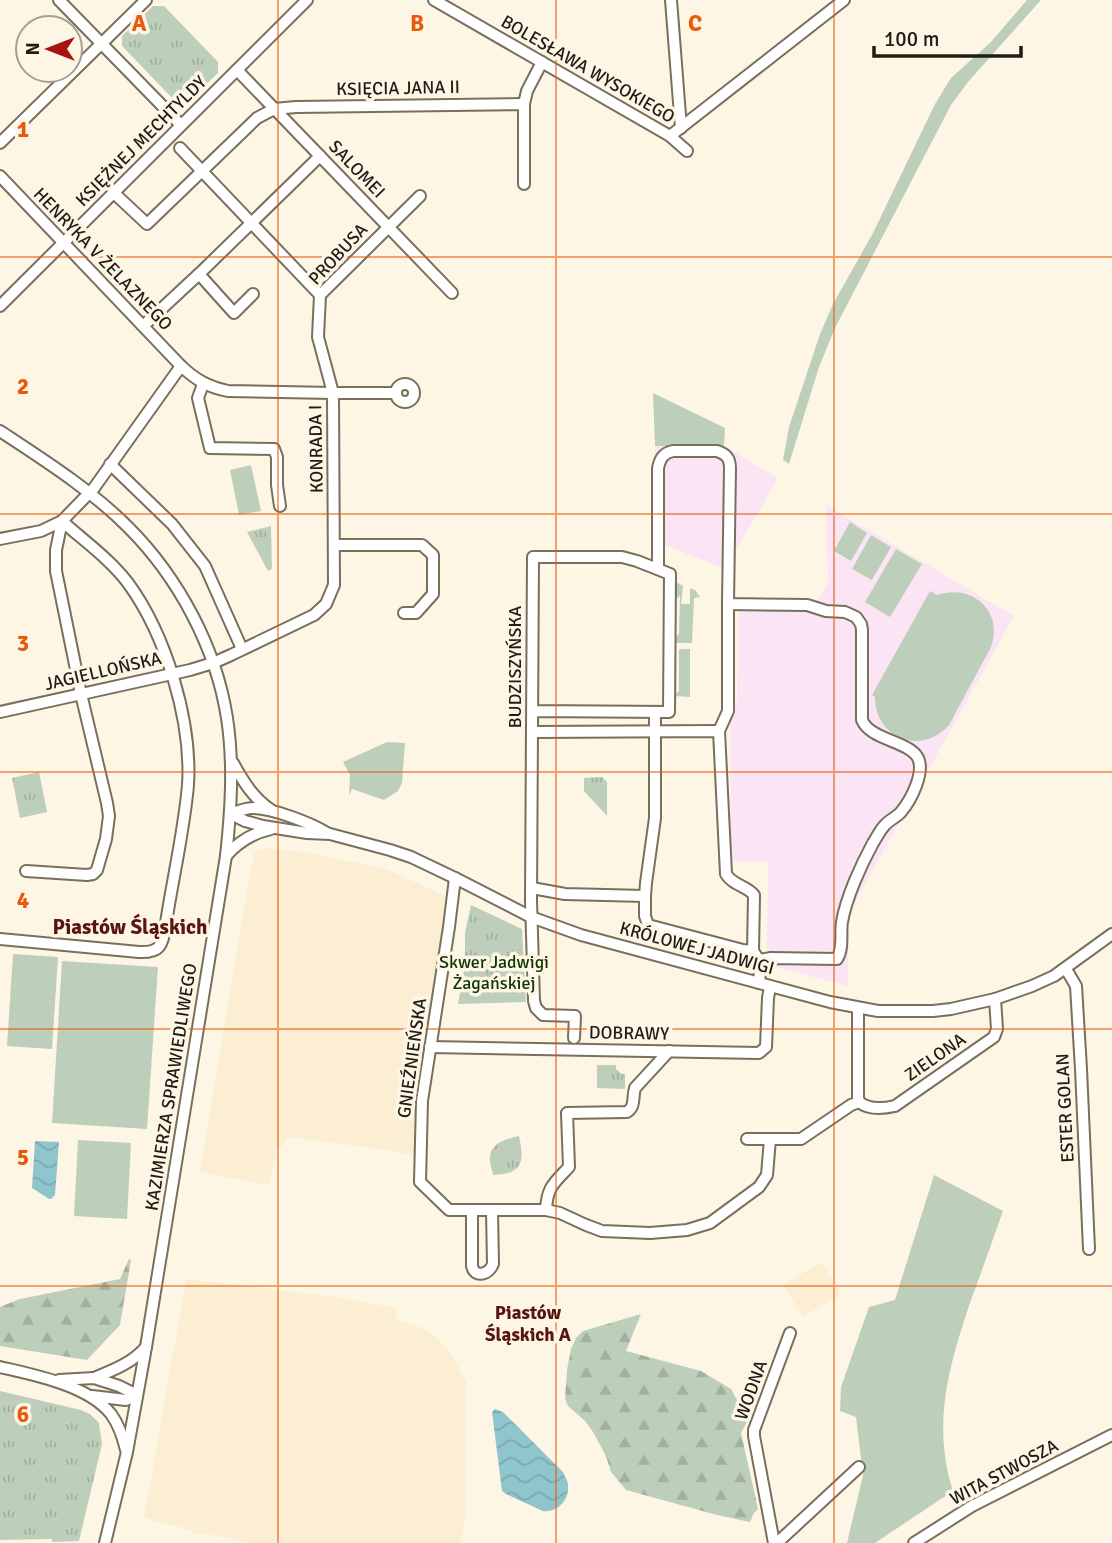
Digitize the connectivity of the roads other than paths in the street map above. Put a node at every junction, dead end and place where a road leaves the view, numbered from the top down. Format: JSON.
{"nodes":[{"id":1,"x":59,"y":0,"type":"edge"},
{"id":2,"x":146,"y":0,"type":"edge"},
{"id":3,"x":307,"y":0,"type":"edge"},
{"id":4,"x":434,"y":0,"type":"edge"},
{"id":5,"x":671,"y":0,"type":"edge"},
{"id":6,"x":845,"y":0,"type":"edge"},
{"id":7,"x":102,"y":44,"type":"junction"},
{"id":8,"x":542,"y":62,"type":"junction"},
{"id":9,"x":237,"y":70,"type":"junction"},
{"id":10,"x":524,"y":104,"type":"junction"},
{"id":11,"x":274,"y":109,"type":"junction"},
{"id":12,"x":181,"y":125,"type":"junction"},
{"id":13,"x":681,"y":128,"type":"junction"},
{"id":14,"x":670,"y":136,"type":"junction"},
{"id":15,"x":0,"y":144,"type":"edge"},
{"id":16,"x":180,"y":148,"type":"dead end"},
{"id":17,"x":687,"y":151,"type":"dead end"},
{"id":18,"x":320,"y":156,"type":"junction"},
{"id":19,"x":202,"y":172,"type":"junction"},
{"id":20,"x":0,"y":176,"type":"edge"},
{"id":21,"x":524,"y":184,"type":"dead end"},
{"id":22,"x":114,"y":193,"type":"junction"},
{"id":23,"x":420,"y":196,"type":"dead end"},
{"id":24,"x":250,"y":223,"type":"junction"},
{"id":25,"x":389,"y":226,"type":"junction"},
{"id":26,"x":65,"y":243,"type":"junction"},
{"id":27,"x":199,"y":274,"type":"junction"},
{"id":28,"x":253,"y":293,"type":"dead end"},
{"id":29,"x":452,"y":293,"type":"dead end"},
{"id":30,"x":320,"y":295,"type":"junction"},
{"id":31,"x":0,"y":306,"type":"edge"},
{"id":32,"x":143,"y":326,"type":"junction"},
{"id":33,"x":181,"y":366,"type":"junction"},
{"id":34,"x":203,"y":383,"type":"junction"},
{"id":35,"x":333,"y":393,"type":"junction"},
{"id":36,"x":396,"y":393,"type":"dead end"},
{"id":37,"x":0,"y":430,"type":"edge"},
{"id":38,"x":110,"y":464,"type":"junction"},
{"id":39,"x":89,"y":493,"type":"junction"},
{"id":40,"x":280,"y":506,"type":"dead end"},
{"id":41,"x":62,"y":521,"type":"junction"},
{"id":42,"x":0,"y":539,"type":"edge"},
{"id":43,"x":334,"y":545,"type":"junction"},
{"id":44,"x":658,"y":569,"type":"junction"},
{"id":45,"x":728,"y":604,"type":"junction"},
{"id":46,"x":404,"y":613,"type":"dead end"},
{"id":47,"x":242,"y":649,"type":"junction"},
{"id":48,"x":212,"y":663,"type":"junction"},
{"id":49,"x":172,"y":674,"type":"junction"},
{"id":50,"x":81,"y":694,"type":"junction"},
{"id":51,"x":533,"y":711,"type":"junction"},
{"id":52,"x":0,"y":712,"type":"edge"},
{"id":53,"x":655,"y":712,"type":"junction"},
{"id":54,"x":719,"y":731,"type":"junction"},
{"id":55,"x":533,"y":732,"type":"junction"},
{"id":56,"x":655,"y":732,"type":"junction"},
{"id":57,"x":231,"y":761,"type":"junction"},
{"id":58,"x":273,"y":812,"type":"junction"},
{"id":59,"x":231,"y":814,"type":"junction"},
{"id":60,"x":277,"y":828,"type":"junction"},
{"id":61,"x":330,"y":834,"type":"junction"},
{"id":62,"x":226,"y":856,"type":"junction"},
{"id":63,"x":26,"y":871,"type":"dead end"},
{"id":64,"x":455,"y":878,"type":"junction"},
{"id":65,"x":532,"y":888,"type":"junction"},
{"id":66,"x":645,"y":895,"type":"junction"},
{"id":67,"x":531,"y":917,"type":"junction"},
{"id":68,"x":1112,"y":934,"type":"edge"},
{"id":69,"x":0,"y":939,"type":"edge"},
{"id":70,"x":756,"y":956,"type":"junction"},
{"id":71,"x":1066,"y":969,"type":"junction"},
{"id":72,"x":765,"y":985,"type":"junction"},
{"id":73,"x":995,"y":999,"type":"junction"},
{"id":74,"x":858,"y":1008,"type":"junction"},
{"id":75,"x":574,"y":1038,"type":"dead end"},
{"id":76,"x":430,"y":1047,"type":"junction"},
{"id":77,"x":668,"y":1051,"type":"junction"},
{"id":78,"x":859,"y":1102,"type":"junction"},
{"id":79,"x":747,"y":1139,"type":"dead end"},
{"id":80,"x":770,"y":1139,"type":"junction"},
{"id":81,"x":471,"y":1210,"type":"junction"},
{"id":82,"x":492,"y":1210,"type":"junction"},
{"id":83,"x":546,"y":1210,"type":"junction"},
{"id":84,"x":1089,"y":1249,"type":"dead end"},
{"id":85,"x":790,"y":1333,"type":"dead end"},
{"id":86,"x":146,"y":1347,"type":"junction"},
{"id":87,"x":0,"y":1367,"type":"edge"},
{"id":88,"x":94,"y":1378,"type":"junction"},
{"id":89,"x":57,"y":1380,"type":"junction"},
{"id":90,"x":87,"y":1395,"type":"junction"},
{"id":91,"x":137,"y":1395,"type":"junction"},
{"id":92,"x":1112,"y":1435,"type":"edge"},
{"id":93,"x":127,"y":1452,"type":"junction"},
{"id":94,"x":859,"y":1467,"type":"dead end"},
{"id":95,"x":105,"y":1543,"type":"edge"},
{"id":96,"x":776,"y":1543,"type":"edge"},
{"id":97,"x":914,"y":1543,"type":"edge"}],
"edges":[{"from":1,"to":7,"type":"street"},
{"from":2,"to":7,"type":"street"},
{"from":3,"to":9,"type":"street","name":"KSIĘŻNEJ MECHTYLDY"},
{"from":4,"to":8,"type":"street","name":"BOLESŁAWA WYSOKIEGO"},
{"from":5,"to":13,"type":"street"},
{"from":6,"to":13,"type":"street"},
{"from":7,"to":12,"type":"street"},
{"from":7,"to":15,"type":"street"},
{"from":8,"to":10,"type":"street"},
{"from":8,"to":14,"type":"street","name":"BOLESŁAWA WYSOKIEGO"},
{"from":9,"to":11,"type":"street","name":"SALOMEI"},
{"from":9,"to":12,"type":"street","name":"KSIĘŻNEJ MECHTYLDY"},
{"from":10,"to":11,"type":"street","name":"KSIĘCIA JANA II"},
{"from":10,"to":21,"type":"street"},
{"from":11,"to":18,"type":"street","name":"SALOMEI"},
{"from":11,"to":19,"type":"street"},
{"from":12,"to":22,"type":"street","name":"KSIĘŻNEJ MECHTYLDY"},
{"from":13,"to":14,"type":"street"},
{"from":14,"to":17,"type":"street","name":"BOLESŁAWA WYSOKIEGO"},
{"from":16,"to":19,"type":"street"},
{"from":18,"to":24,"type":"street"},
{"from":18,"to":25,"type":"street","name":"SALOMEI"},
{"from":19,"to":22,"type":"street"},
{"from":19,"to":24,"type":"street"},
{"from":20,"to":26,"type":"street","name":"HENRYKA V ŻELAZNEGO"},
{"from":22,"to":26,"type":"street","name":"KSIĘŻNEJ MECHTYLDY"},
{"from":23,"to":25,"type":"street","name":"PROBUSA"},
{"from":24,"to":27,"type":"street"},
{"from":24,"to":30,"type":"street"},
{"from":25,"to":29,"type":"street","name":"SALOMEI"},
{"from":25,"to":30,"type":"street","name":"PROBUSA"},
{"from":26,"to":31,"type":"street","name":"KSIĘŻNEJ MECHTYLDY"},
{"from":26,"to":32,"type":"street","name":"HENRYKA V ŻELAZNEGO"},
{"from":27,"to":28,"type":"street"},
{"from":27,"to":32,"type":"street"},
{"from":30,"to":35,"type":"street","name":"PROBUSA"},
{"from":32,"to":33,"type":"street","name":"HENRYKA V ŻELAZNEGO"},
{"from":33,"to":34,"type":"street","name":"KONRADA I"},
{"from":33,"to":38,"type":"street"},
{"from":34,"to":35,"type":"street","name":"KONRADA I"},
{"from":34,"to":40,"type":"street"},
{"from":35,"to":36,"type":"street"},
{"from":35,"to":43,"type":"street","name":"KONRADA I"},
{"from":37,"to":39,"type":"street","name":"KAZIMIERZA SPRAWIEDLIWEGO"},
{"from":38,"to":39,"type":"street"},
{"from":38,"to":47,"type":"street"},
{"from":39,"to":41,"type":"street"},
{"from":39,"to":48,"type":"street","name":"KAZIMIERZA SPRAWIEDLIWEGO"},
{"from":41,"to":42,"type":"street"},
{"from":41,"to":49,"type":"street"},
{"from":41,"to":50,"type":"street"},
{"from":43,"to":46,"type":"street"},
{"from":43,"to":47,"type":"street","name":"KONRADA I"},
{"from":44,"to":45,"type":"street"},
{"from":44,"to":51,"type":"street","name":"BUDZISZYŃSKA"},
{"from":44,"to":53,"type":"street","name":"BUDZISZYŃSKA"},
{"from":45,"to":54,"type":"street"},
{"from":45,"to":70,"type":"street"},
{"from":47,"to":48,"type":"street","name":"KONRADA I"},
{"from":48,"to":49,"type":"street","name":"JAGIELLOŃSKA"},
{"from":48,"to":57,"type":"street","name":"KAZIMIERZA SPRAWIEDLIWEGO"},
{"from":49,"to":50,"type":"street","name":"JAGIELLOŃSKA"},
{"from":49,"to":69,"type":"street"},
{"from":50,"to":52,"type":"street","name":"JAGIELLOŃSKA"},
{"from":50,"to":63,"type":"street"},
{"from":51,"to":53,"type":"street"},
{"from":51,"to":55,"type":"street","name":"BUDZISZYŃSKA"},
{"from":53,"to":56,"type":"street"},
{"from":54,"to":56,"type":"street"},
{"from":54,"to":70,"type":"street","name":"DOBRAWY"},
{"from":55,"to":56,"type":"street"},
{"from":55,"to":65,"type":"street","name":"BUDZISZYŃSKA"},
{"from":56,"to":66,"type":"street"},
{"from":57,"to":58,"type":"street"},
{"from":57,"to":59,"type":"street","name":"KAZIMIERZA SPRAWIEDLIWEGO"},
{"from":58,"to":59,"type":"street","name":"KRÓLOWEJ JADWIGI"},
{"from":58,"to":61,"type":"street","name":"KRÓLOWEJ JADWIGI"},
{"from":59,"to":60,"type":"street","name":"KRÓLOWEJ JADWIGI"},
{"from":59,"to":62,"type":"street","name":"KAZIMIERZA SPRAWIEDLIWEGO"},
{"from":60,"to":61,"type":"street","name":"KRÓLOWEJ JADWIGI"},
{"from":60,"to":62,"type":"street"},
{"from":61,"to":64,"type":"street","name":"KRÓLOWEJ JADWIGI"},
{"from":62,"to":86,"type":"street","name":"KAZIMIERZA SPRAWIEDLIWEGO"},
{"from":64,"to":67,"type":"street","name":"KRÓLOWEJ JADWIGI"},
{"from":64,"to":76,"type":"street","name":"GNIEŹNIEŃSKA"},
{"from":65,"to":66,"type":"street"},
{"from":65,"to":67,"type":"street","name":"BUDZISZYŃSKA"},
{"from":66,"to":70,"type":"street"},
{"from":67,"to":72,"type":"street","name":"KRÓLOWEJ JADWIGI"},
{"from":67,"to":75,"type":"street","name":"BUDZISZYŃSKA"},
{"from":68,"to":71,"type":"street"},
{"from":70,"to":72,"type":"street","name":"DOBRAWY"},
{"from":71,"to":73,"type":"street","name":"KRÓLOWEJ JADWIGI"},
{"from":71,"to":84,"type":"street","name":"ESTER GOLAN"},
{"from":72,"to":74,"type":"street","name":"KRÓLOWEJ JADWIGI"},
{"from":72,"to":77,"type":"street","name":"DOBRAWY"},
{"from":73,"to":74,"type":"street","name":"KRÓLOWEJ JADWIGI"},
{"from":73,"to":78,"type":"street","name":"ZIELONA"},
{"from":74,"to":78,"type":"street"},
{"from":76,"to":77,"type":"street","name":"DOBRAWY"},
{"from":76,"to":81,"type":"street","name":"GNIEŹNIEŃSKA"},
{"from":77,"to":83,"type":"street"},
{"from":78,"to":80,"type":"street"},
{"from":79,"to":80,"type":"street"},
{"from":80,"to":83,"type":"street","name":"GNIEŹNIEŃSKA"},
{"from":81,"to":82,"type":"street","name":"GNIEŹNIEŃSKA"},
{"from":81,"to":82,"type":"street"},
{"from":82,"to":83,"type":"street","name":"GNIEŹNIEŃSKA"},
{"from":85,"to":96,"type":"street","name":"WODNA"},
{"from":86,"to":88,"type":"street"},
{"from":86,"to":91,"type":"street","name":"KAZIMIERZA SPRAWIEDLIWEGO"},
{"from":87,"to":89,"type":"street"},
{"from":88,"to":89,"type":"street"},
{"from":88,"to":91,"type":"street"},
{"from":89,"to":90,"type":"street"},
{"from":90,"to":91,"type":"street"},
{"from":90,"to":93,"type":"street"},
{"from":91,"to":93,"type":"street","name":"KAZIMIERZA SPRAWIEDLIWEGO"},
{"from":92,"to":97,"type":"street","name":"WITA STWOSZA"},
{"from":93,"to":95,"type":"street","name":"KAZIMIERZA SPRAWIEDLIWEGO"},
{"from":94,"to":96,"type":"street","name":"WODNA"}]}
